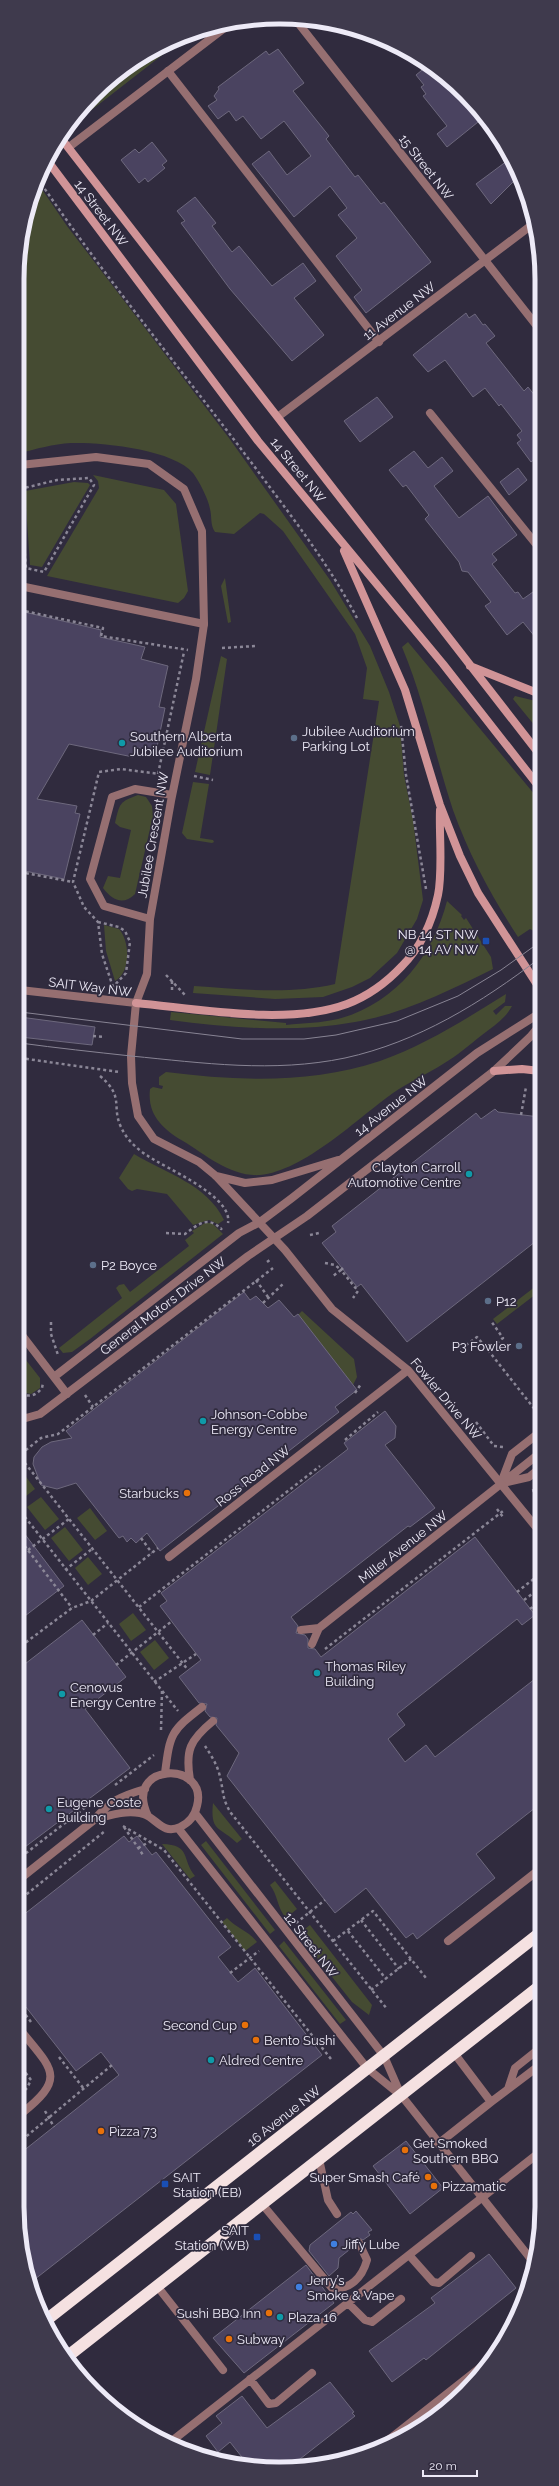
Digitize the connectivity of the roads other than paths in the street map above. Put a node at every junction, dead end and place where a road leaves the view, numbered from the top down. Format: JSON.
{"nodes":[{"id":1,"x":300,"y":25,"type":"edge"},
{"id":2,"x":220,"y":31,"type":"edge"},
{"id":3,"x":168,"y":71,"type":"junction"},
{"id":4,"x":64,"y":142,"type":"edge"},
{"id":5,"x":69,"y":147,"type":"junction"},
{"id":6,"x":51,"y":165,"type":"edge"},
{"id":7,"x":529,"y":227,"type":"edge"},
{"id":8,"x":485,"y":262,"type":"junction"},
{"id":9,"x":535,"y":324,"type":"edge"},
{"id":10,"x":379,"y":342,"type":"junction"},
{"id":11,"x":430,"y":413,"type":"dead end"},
{"id":12,"x":279,"y":416,"type":"junction"},
{"id":13,"x":24,"y":465,"type":"edge"},
{"id":14,"x":341,"y":543,"type":"junction"},
{"id":15,"x":535,"y":543,"type":"edge"},
{"id":16,"x":24,"y":587,"type":"edge"},
{"id":17,"x":204,"y":624,"type":"junction"},
{"id":18,"x":467,"y":664,"type":"junction"},
{"id":19,"x":535,"y":692,"type":"edge"},
{"id":20,"x":535,"y":749,"type":"edge"},
{"id":21,"x":535,"y":782,"type":"edge"},
{"id":22,"x":172,"y":795,"type":"junction"},
{"id":23,"x":440,"y":805,"type":"junction"},
{"id":24,"x":150,"y":919,"type":"junction"},
{"id":25,"x":535,"y":981,"type":"edge"},
{"id":26,"x":24,"y":990,"type":"edge"},
{"id":27,"x":136,"y":1003,"type":"junction"},
{"id":28,"x":535,"y":1016,"type":"edge"},
{"id":29,"x":535,"y":1030,"type":"edge"},
{"id":30,"x":535,"y":1070,"type":"edge"},
{"id":31,"x":494,"y":1072,"type":"junction"},
{"id":32,"x":343,"y":1159,"type":"junction"},
{"id":33,"x":216,"y":1176,"type":"junction"},
{"id":34,"x":260,"y":1222,"type":"junction"},
{"id":35,"x":275,"y":1238,"type":"junction"},
{"id":36,"x":24,"y":1338,"type":"edge"},
{"id":37,"x":408,"y":1370,"type":"junction"},
{"id":38,"x":54,"y":1377,"type":"junction"},
{"id":39,"x":67,"y":1394,"type":"junction"},
{"id":40,"x":24,"y":1417,"type":"edge"},
{"id":41,"x":535,"y":1436,"type":"edge"},
{"id":42,"x":535,"y":1457,"type":"edge"},
{"id":43,"x":535,"y":1472,"type":"edge"},
{"id":44,"x":500,"y":1484,"type":"junction"},
{"id":45,"x":535,"y":1526,"type":"edge"},
{"id":46,"x":169,"y":1557,"type":"dead end"},
{"id":47,"x":319,"y":1628,"type":"junction"},
{"id":48,"x":301,"y":1630,"type":"dead end"},
{"id":49,"x":312,"y":1644,"type":"dead end"},
{"id":50,"x":202,"y":1707,"type":"dead end"},
{"id":51,"x":213,"y":1721,"type":"dead end"},
{"id":52,"x":165,"y":1773,"type":"junction"},
{"id":53,"x":190,"y":1780,"type":"junction"},
{"id":54,"x":145,"y":1789,"type":"junction"},
{"id":55,"x":195,"y":1813,"type":"junction"},
{"id":56,"x":148,"y":1816,"type":"junction"},
{"id":57,"x":94,"y":1820,"type":"junction"},
{"id":58,"x":178,"y":1828,"type":"junction"},
{"id":59,"x":535,"y":1873,"type":"edge"},
{"id":60,"x":24,"y":1876,"type":"edge"},
{"id":61,"x":535,"y":1937,"type":"edge"},
{"id":62,"x":448,"y":1942,"type":"dead end"},
{"id":63,"x":535,"y":1990,"type":"edge"},
{"id":64,"x":24,"y":2034,"type":"edge"},
{"id":65,"x":535,"y":2052,"type":"edge"},
{"id":66,"x":454,"y":2053,"type":"junction"},
{"id":67,"x":384,"y":2056,"type":"junction"},
{"id":68,"x":367,"y":2068,"type":"junction"},
{"id":69,"x":535,"y":2069,"type":"edge"},
{"id":70,"x":508,"y":2089,"type":"junction"},
{"id":71,"x":401,"y":2095,"type":"junction"},
{"id":72,"x":491,"y":2102,"type":"junction"},
{"id":73,"x":24,"y":2111,"type":"edge"},
{"id":74,"x":438,"y":2144,"type":"junction"},
{"id":75,"x":535,"y":2156,"type":"edge"},
{"id":76,"x":319,"y":2159,"type":"junction"},
{"id":77,"x":482,"y":2198,"type":"junction"},
{"id":78,"x":262,"y":2204,"type":"junction"},
{"id":79,"x":337,"y":2214,"type":"dead end"},
{"id":80,"x":359,"y":2243,"type":"dead end"},
{"id":81,"x":409,"y":2255,"type":"junction"},
{"id":82,"x":471,"y":2256,"type":"dead end"},
{"id":83,"x":530,"y":2258,"type":"edge"},
{"id":84,"x":157,"y":2286,"type":"junction"},
{"id":85,"x":400,"y":2299,"type":"dead end"},
{"id":86,"x":348,"y":2303,"type":"junction"},
{"id":87,"x":49,"y":2318,"type":"edge"},
{"id":88,"x":71,"y":2354,"type":"edge"},
{"id":89,"x":223,"y":2370,"type":"dead end"},
{"id":90,"x":312,"y":2373,"type":"dead end"},
{"id":91,"x":474,"y":2373,"type":"edge"},
{"id":92,"x":250,"y":2379,"type":"junction"},
{"id":93,"x":398,"y":2433,"type":"edge"},
{"id":94,"x":174,"y":2439,"type":"edge"}],
"edges":[{"from":1,"to":8,"type":"street","name":"15 Street NW"},
{"from":2,"to":3,"type":"street"},
{"from":3,"to":5,"type":"street"},
{"from":3,"to":10,"type":"street"},
{"from":4,"to":5,"type":"main road","name":"14 Street NW"},
{"from":5,"to":12,"type":"main road","name":"14 Street NW"},
{"from":6,"to":14,"type":"main road","name":"14 Street NW"},
{"from":7,"to":8,"type":"street","name":"11 Avenue NW"},
{"from":8,"to":9,"type":"street","name":"15 Street NW"},
{"from":8,"to":10,"type":"street","name":"11 Avenue NW"},
{"from":10,"to":12,"type":"street","name":"11 Avenue NW"},
{"from":11,"to":15,"type":"street"},
{"from":12,"to":18,"type":"main road","name":"14 Street NW"},
{"from":13,"to":17,"type":"street","name":"Jubilee Crescent NW"},
{"from":14,"to":21,"type":"main road","name":"14 Street NW"},
{"from":14,"to":23,"type":"main road"},
{"from":16,"to":17,"type":"street"},
{"from":17,"to":22,"type":"street","name":"Jubilee Crescent NW"},
{"from":18,"to":19,"type":"main road"},
{"from":18,"to":20,"type":"main road","name":"14 Street NW"},
{"from":22,"to":24,"type":"street","name":"Jubilee Crescent NW"},
{"from":22,"to":24,"type":"street"},
{"from":23,"to":25,"type":"main road"},
{"from":23,"to":27,"type":"main road"},
{"from":24,"to":27,"type":"street","name":"Jubilee Crescent NW"},
{"from":26,"to":27,"type":"street","name":"SAIT Way NW"},
{"from":27,"to":33,"type":"street","name":"SAIT Way NW"},
{"from":28,"to":32,"type":"street","name":"14 Avenue NW"},
{"from":29,"to":31,"type":"street"},
{"from":30,"to":31,"type":"main road"},
{"from":31,"to":35,"type":"street"},
{"from":32,"to":33,"type":"street","name":"SAIT Way NW"},
{"from":32,"to":34,"type":"street","name":"14 Avenue NW"},
{"from":33,"to":34,"type":"street","name":"SAIT Way NW"},
{"from":34,"to":35,"type":"street","name":"SAIT Way NW"},
{"from":34,"to":38,"type":"street","name":"General Motors Drive NW"},
{"from":35,"to":37,"type":"street","name":"Fowler Drive NW"},
{"from":35,"to":39,"type":"street","name":"General Motors Drive NW"},
{"from":36,"to":38,"type":"street"},
{"from":37,"to":44,"type":"street","name":"Fowler Drive NW"},
{"from":37,"to":46,"type":"street","name":"Ross Road NW"},
{"from":38,"to":39,"type":"street"},
{"from":39,"to":40,"type":"street","name":"General Motors Drive NW"},
{"from":41,"to":44,"type":"street"},
{"from":42,"to":44,"type":"street"},
{"from":43,"to":44,"type":"street"},
{"from":44,"to":45,"type":"street","name":"Fowler Drive NW"},
{"from":44,"to":47,"type":"street","name":"Miller Avenue NW"},
{"from":47,"to":48,"type":"street"},
{"from":47,"to":49,"type":"street","name":"Miller Avenue NW"},
{"from":50,"to":52,"type":"street"},
{"from":51,"to":53,"type":"street"},
{"from":52,"to":53,"type":"street"},
{"from":52,"to":54,"type":"street"},
{"from":53,"to":55,"type":"street"},
{"from":54,"to":56,"type":"street"},
{"from":54,"to":57,"type":"street"},
{"from":55,"to":58,"type":"street"},
{"from":55,"to":67,"type":"street","name":"12 Street NW"},
{"from":56,"to":57,"type":"street"},
{"from":56,"to":58,"type":"street"},
{"from":57,"to":60,"type":"street"},
{"from":58,"to":68,"type":"street","name":"12 Street NW"},
{"from":59,"to":62,"type":"street"},
{"from":61,"to":67,"type":"highway","name":"16 Avenue NW"},
{"from":63,"to":66,"type":"highway"},
{"from":64,"to":73,"type":"street"},
{"from":65,"to":70,"type":"street"},
{"from":66,"to":71,"type":"highway"},
{"from":66,"to":72,"type":"street"},
{"from":67,"to":68,"type":"highway","name":"16 Avenue NW"},
{"from":67,"to":71,"type":"street","name":"12 Street NW"},
{"from":68,"to":71,"type":"street","name":"12 Street NW"},
{"from":68,"to":87,"type":"highway","name":"16 Avenue NW"},
{"from":69,"to":70,"type":"street"},
{"from":70,"to":72,"type":"street"},
{"from":71,"to":74,"type":"street","name":"12 Street NW"},
{"from":71,"to":76,"type":"highway"},
{"from":72,"to":74,"type":"street"},
{"from":74,"to":77,"type":"street","name":"12 Street NW"},
{"from":75,"to":77,"type":"street"},
{"from":76,"to":78,"type":"highway"},
{"from":76,"to":79,"type":"street"},
{"from":77,"to":81,"type":"street"},
{"from":77,"to":83,"type":"street","name":"12 Street NW"},
{"from":78,"to":80,"type":"street"},
{"from":78,"to":84,"type":"highway"},
{"from":81,"to":82,"type":"street"},
{"from":81,"to":86,"type":"street"},
{"from":84,"to":88,"type":"highway"},
{"from":84,"to":89,"type":"street"},
{"from":85,"to":86,"type":"street"},
{"from":86,"to":92,"type":"street"},
{"from":90,"to":92,"type":"street"},
{"from":91,"to":93,"type":"street"},
{"from":92,"to":94,"type":"street"}]}
